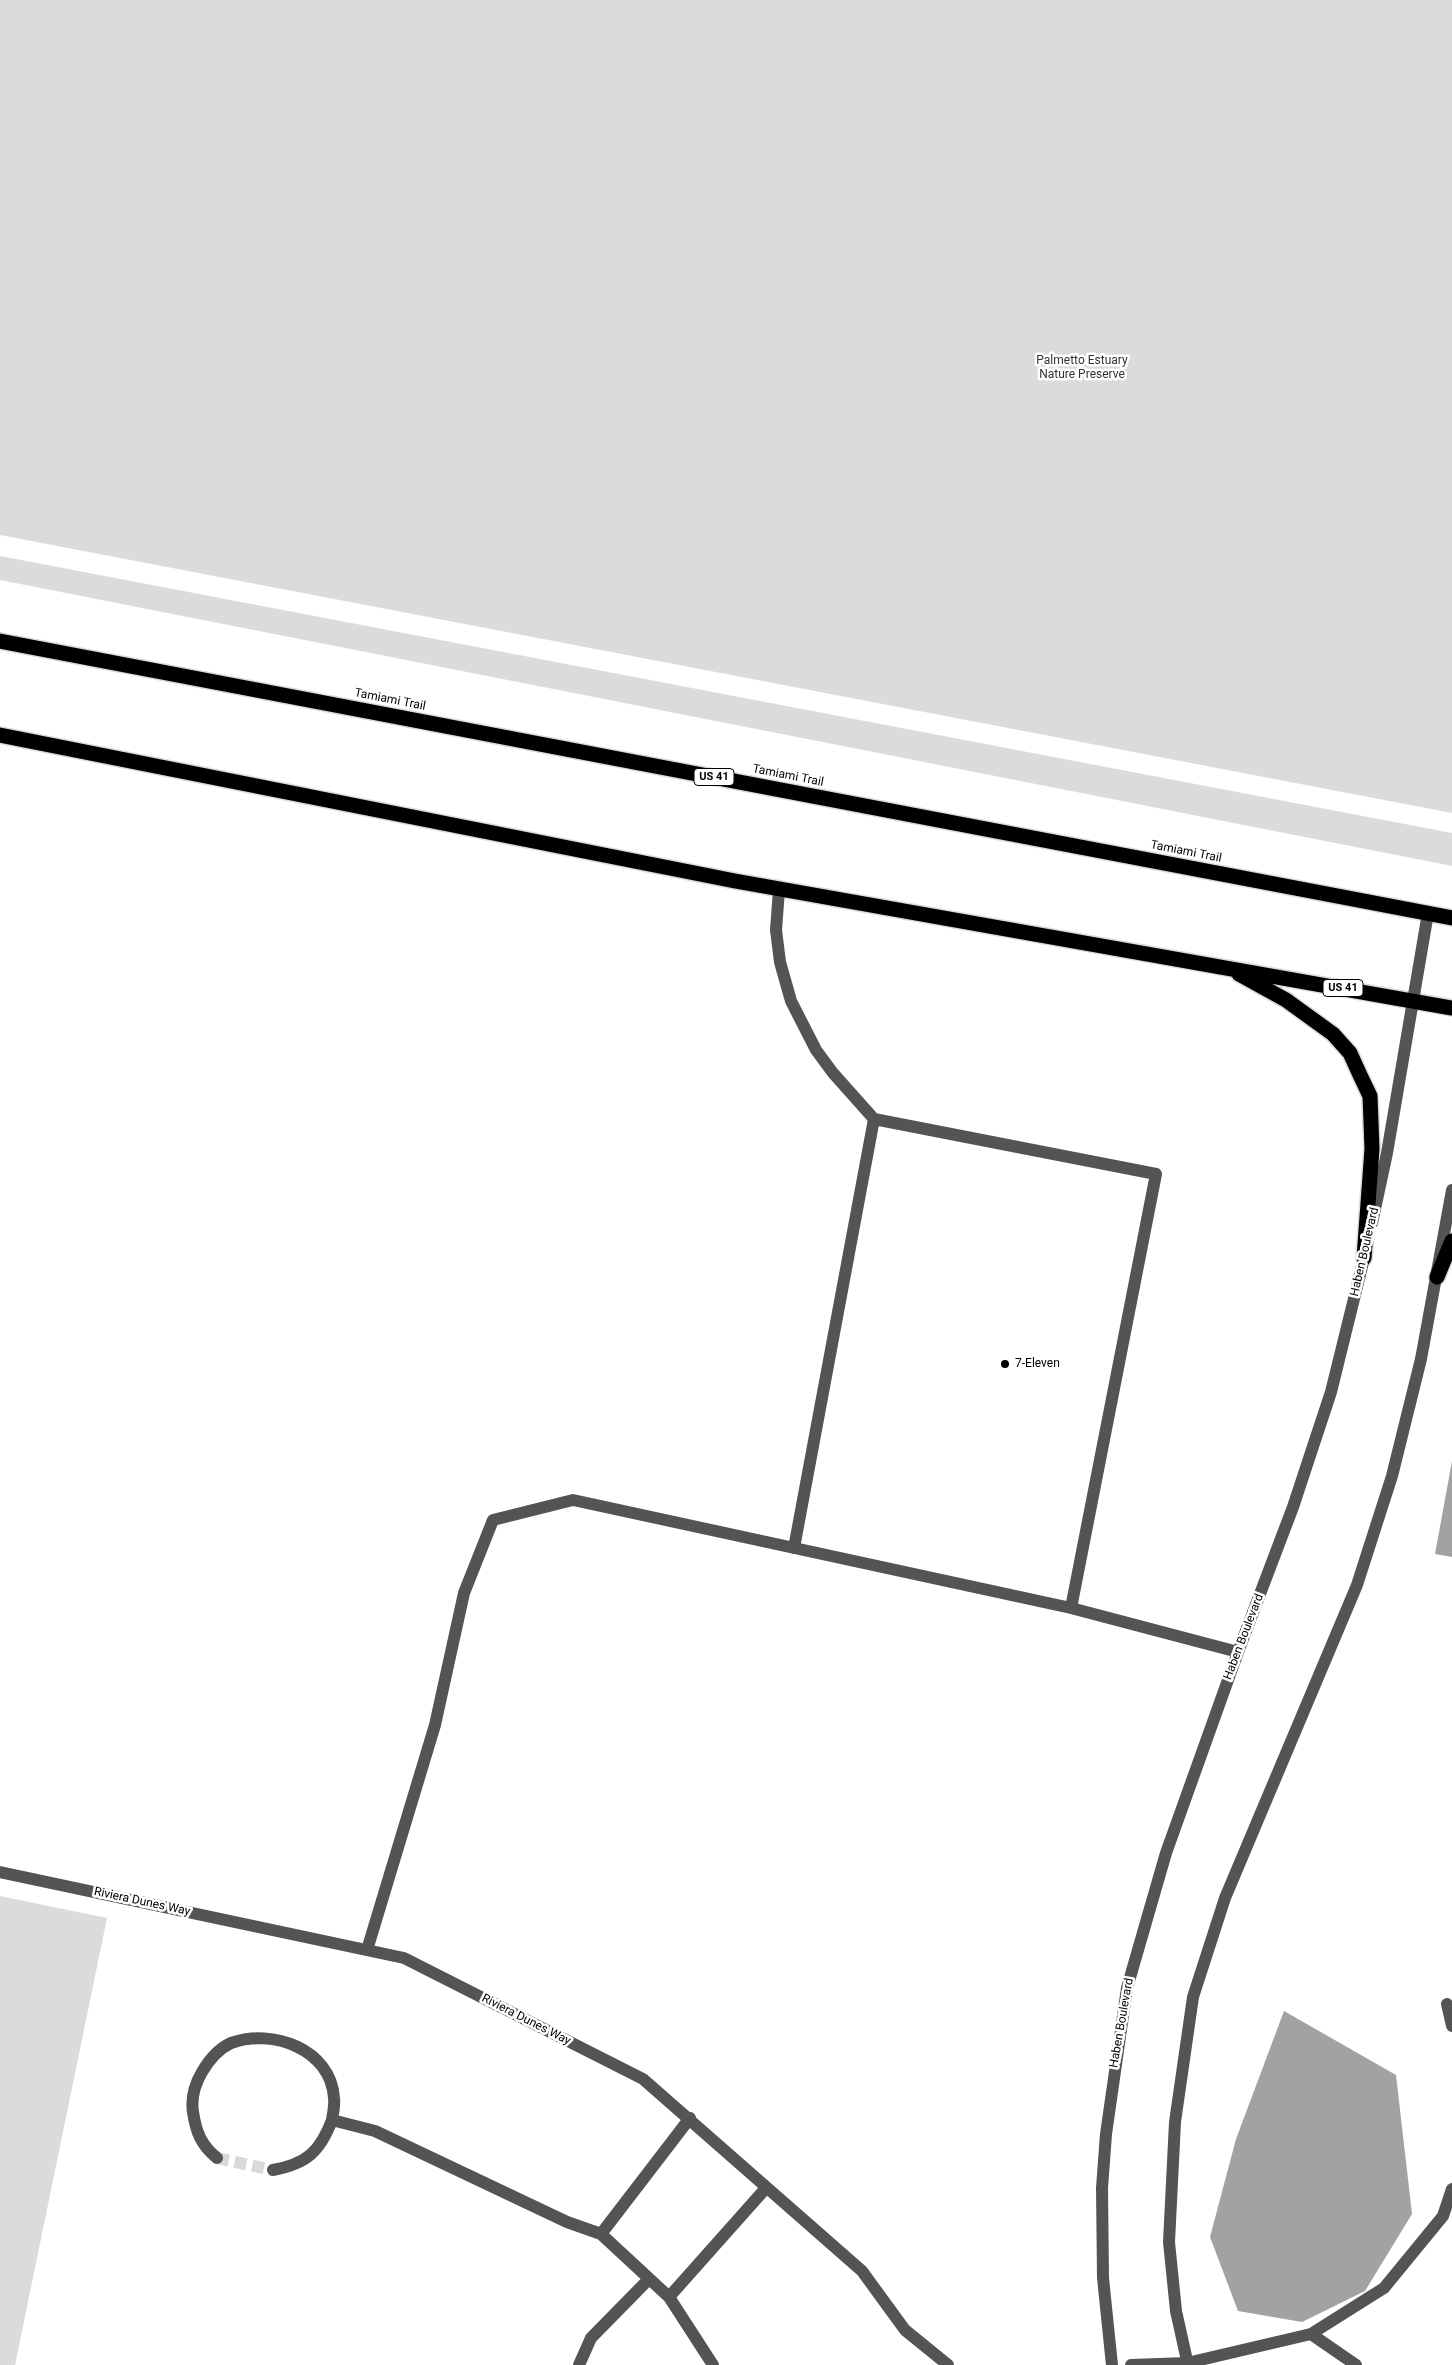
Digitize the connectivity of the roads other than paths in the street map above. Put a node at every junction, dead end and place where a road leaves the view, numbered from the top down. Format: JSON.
{"nodes":[{"id":1,"x":0,"y":642,"type":"edge"},
{"id":2,"x":0,"y":735,"type":"edge"},
{"id":3,"x":780,"y":890,"type":"junction"},
{"id":4,"x":1428,"y":913,"type":"junction"},
{"id":5,"x":1452,"y":918,"type":"edge"},
{"id":6,"x":1227,"y":968,"type":"junction"},
{"id":7,"x":1414,"y":1001,"type":"junction"},
{"id":8,"x":1452,"y":1008,"type":"edge"},
{"id":9,"x":874,"y":1119,"type":"junction"},
{"id":10,"x":1452,"y":1190,"type":"edge"},
{"id":11,"x":1452,"y":1241,"type":"edge"},
{"id":12,"x":1364,"y":1258,"type":"junction"},
{"id":13,"x":1437,"y":1277,"type":"junction"},
{"id":14,"x":794,"y":1548,"type":"junction"},
{"id":15,"x":1071,"y":1608,"type":"junction"},
{"id":16,"x":1238,"y":1652,"type":"junction"},
{"id":17,"x":0,"y":1872,"type":"edge"},
{"id":18,"x":367,"y":1950,"type":"junction"},
{"id":19,"x":1447,"y":2004,"type":"dead end"},
{"id":20,"x":1452,"y":2026,"type":"edge"},
{"id":21,"x":690,"y":2118,"type":"junction"},
{"id":22,"x":332,"y":2120,"type":"junction"},
{"id":23,"x":216,"y":2158,"type":"tunnel mouth"},
{"id":24,"x":273,"y":2170,"type":"tunnel mouth"},
{"id":25,"x":766,"y":2188,"type":"junction"},
{"id":26,"x":1452,"y":2189,"type":"edge"},
{"id":27,"x":601,"y":2234,"type":"junction"},
{"id":28,"x":649,"y":2279,"type":"junction"},
{"id":29,"x":669,"y":2297,"type":"junction"},
{"id":30,"x":1311,"y":2334,"type":"junction"},
{"id":31,"x":1187,"y":2364,"type":"edge"},
{"id":32,"x":579,"y":2365,"type":"edge"},
{"id":33,"x":713,"y":2365,"type":"edge"},
{"id":34,"x":948,"y":2365,"type":"edge"},
{"id":35,"x":1112,"y":2365,"type":"edge"},
{"id":36,"x":1132,"y":2365,"type":"edge"},
{"id":37,"x":1356,"y":2365,"type":"edge"}],
"edges":[{"from":1,"to":4,"type":"highway","name":"Tamiami Trail","number":"US 41"},
{"from":2,"to":3,"type":"highway","number":"US 41"},
{"from":3,"to":6,"type":"highway","number":"US 41"},
{"from":3,"to":9,"type":"street"},
{"from":4,"to":5,"type":"highway","name":"Tamiami Trail","number":"US 41"},
{"from":4,"to":7,"type":"street","name":"Haben Boulevard"},
{"from":6,"to":7,"type":"highway","number":"US 41"},
{"from":6,"to":12,"type":"highway"},
{"from":7,"to":8,"type":"highway","number":"US 41"},
{"from":7,"to":12,"type":"street","name":"Haben Boulevard"},
{"from":9,"to":14,"type":"street"},
{"from":9,"to":15,"type":"street"},
{"from":10,"to":13,"type":"street"},
{"from":11,"to":13,"type":"highway"},
{"from":12,"to":16,"type":"street","name":"Haben Boulevard"},
{"from":13,"to":31,"type":"street"},
{"from":14,"to":15,"type":"street"},
{"from":14,"to":18,"type":"street"},
{"from":15,"to":16,"type":"street"},
{"from":16,"to":35,"type":"street","name":"Haben Boulevard"},
{"from":17,"to":18,"type":"street","name":"Riviera Dunes Way"},
{"from":18,"to":21,"type":"street","name":"Riviera Dunes Way"},
{"from":19,"to":20,"type":"street"},
{"from":21,"to":25,"type":"street","name":"Riviera Dunes Way"},
{"from":21,"to":27,"type":"street"},
{"from":22,"to":23,"type":"street"},
{"from":22,"to":24,"type":"street"},
{"from":22,"to":27,"type":"street"},
{"from":25,"to":29,"type":"street"},
{"from":25,"to":34,"type":"street","name":"Riviera Dunes Way"},
{"from":26,"to":30,"type":"street"},
{"from":27,"to":28,"type":"street"},
{"from":28,"to":29,"type":"street"},
{"from":28,"to":32,"type":"street"},
{"from":29,"to":33,"type":"street"},
{"from":30,"to":31,"type":"street"},
{"from":30,"to":37,"type":"street"},
{"from":31,"to":36,"type":"street"}]}
